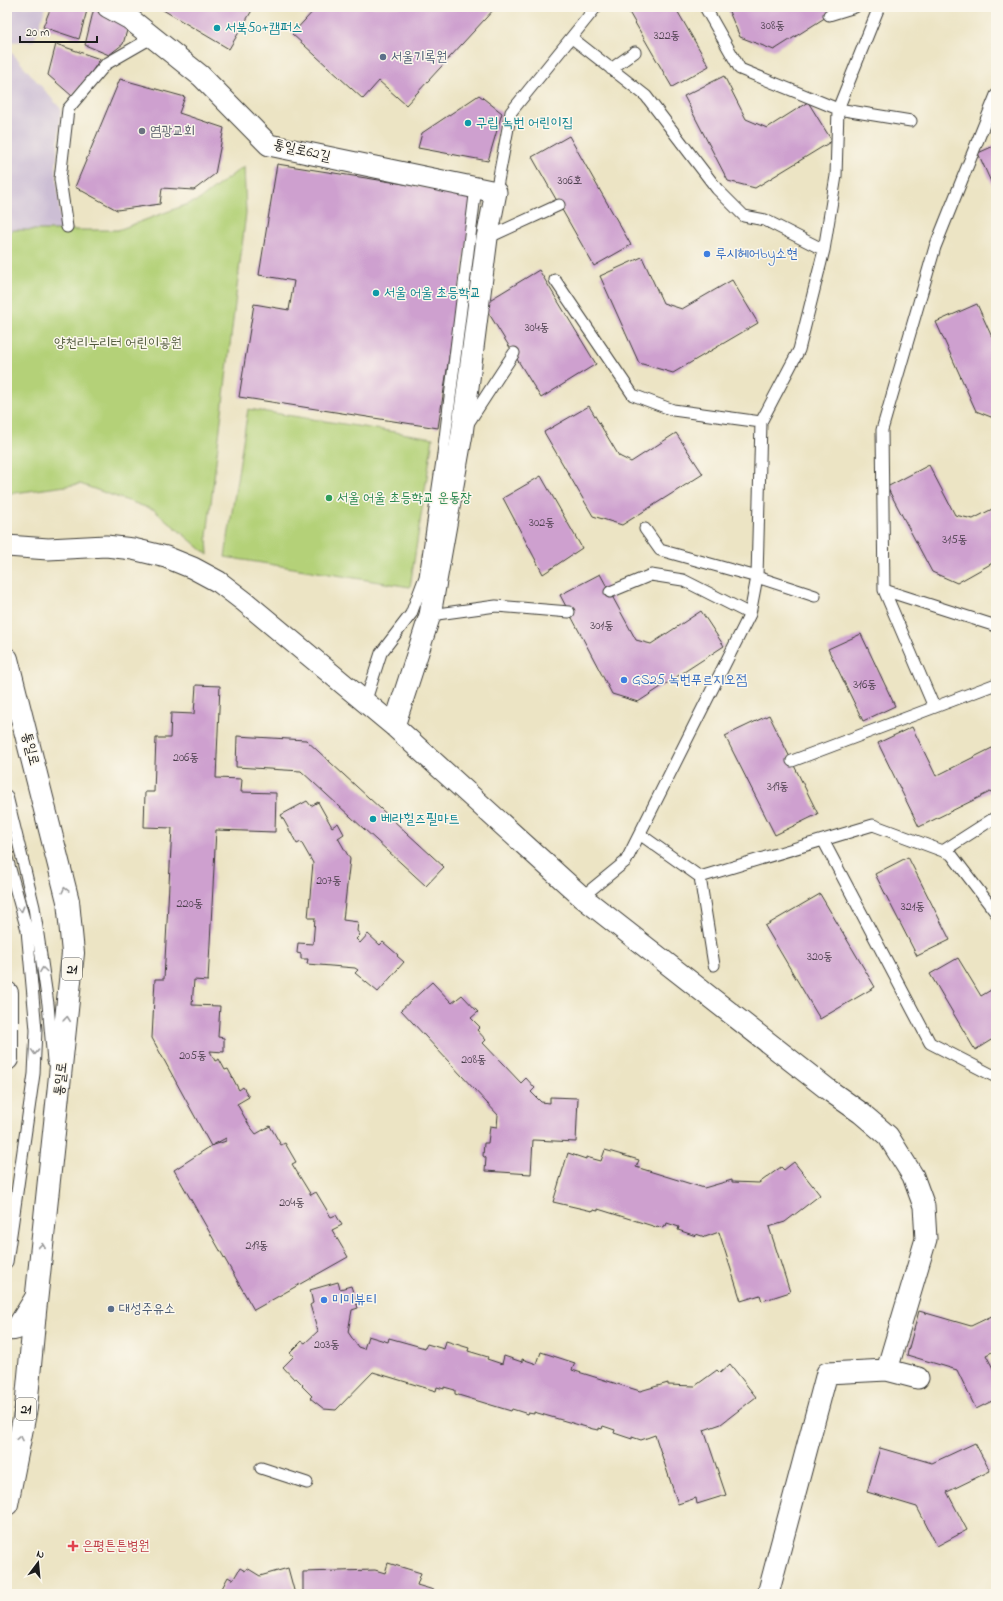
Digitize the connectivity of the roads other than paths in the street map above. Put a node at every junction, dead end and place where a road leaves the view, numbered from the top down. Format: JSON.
{"nodes":[{"id":1,"x":108,"y":7,"type":"edge"},
{"id":2,"x":596,"y":7,"type":"edge"},
{"id":3,"x":705,"y":7,"type":"edge"},
{"id":4,"x":855,"y":7,"type":"edge"},
{"id":5,"x":879,"y":7,"type":"edge"},
{"id":6,"x":829,"y":15,"type":"dead end"},
{"id":7,"x":153,"y":37,"type":"junction"},
{"id":8,"x":572,"y":38,"type":"junction"},
{"id":9,"x":635,"y":52,"type":"dead end"},
{"id":10,"x":611,"y":69,"type":"junction"},
{"id":11,"x":996,"y":95,"type":"edge"},
{"id":12,"x":838,"y":109,"type":"junction"},
{"id":13,"x":911,"y":121,"type":"dead end"},
{"id":14,"x":476,"y":187,"type":"junction"},
{"id":15,"x":496,"y":192,"type":"junction"},
{"id":16,"x":559,"y":205,"type":"dead end"},
{"id":17,"x":67,"y":227,"type":"dead end"},
{"id":18,"x":487,"y":238,"type":"junction"},
{"id":19,"x":824,"y":250,"type":"junction"},
{"id":20,"x":555,"y":280,"type":"dead end"},
{"id":21,"x":514,"y":353,"type":"dead end"},
{"id":22,"x":761,"y":422,"type":"junction"},
{"id":23,"x":462,"y":434,"type":"junction"},
{"id":24,"x":645,"y":529,"type":"dead end"},
{"id":25,"x":7,"y":546,"type":"edge"},
{"id":26,"x":757,"y":577,"type":"junction"},
{"id":27,"x":884,"y":590,"type":"junction"},
{"id":28,"x":610,"y":592,"type":"dead end"},
{"id":29,"x":815,"y":596,"type":"dead end"},
{"id":30,"x":569,"y":612,"type":"dead end"},
{"id":31,"x":750,"y":614,"type":"junction"},
{"id":32,"x":430,"y":615,"type":"junction"},
{"id":33,"x":996,"y":626,"type":"edge"},
{"id":34,"x":7,"y":659,"type":"edge"},
{"id":35,"x":996,"y":684,"type":"edge"},
{"id":36,"x":365,"y":703,"type":"junction"},
{"id":37,"x":934,"y":707,"type":"junction"},
{"id":38,"x":394,"y":726,"type":"junction"},
{"id":39,"x":792,"y":761,"type":"dead end"},
{"id":40,"x":7,"y":796,"type":"edge"},
{"id":41,"x":996,"y":817,"type":"edge"},
{"id":42,"x":641,"y":835,"type":"junction"},
{"id":43,"x":823,"y":840,"type":"junction"},
{"id":44,"x":943,"y":851,"type":"junction"},
{"id":45,"x":7,"y":858,"type":"edge"},
{"id":46,"x":700,"y":877,"type":"junction"},
{"id":47,"x":582,"y":897,"type":"junction"},
{"id":48,"x":996,"y":913,"type":"edge"},
{"id":49,"x":714,"y":965,"type":"dead end"},
{"id":50,"x":7,"y":993,"type":"edge"},
{"id":51,"x":7,"y":1059,"type":"edge"},
{"id":52,"x":996,"y":1077,"type":"edge"},
{"id":53,"x":58,"y":1106,"type":"junction"},
{"id":54,"x":7,"y":1262,"type":"edge"},
{"id":55,"x":38,"y":1285,"type":"junction"},
{"id":56,"x":35,"y":1312,"type":"junction"},
{"id":57,"x":8,"y":1331,"type":"edge"},
{"id":58,"x":887,"y":1370,"type":"junction"},
{"id":59,"x":918,"y":1378,"type":"dead end"},
{"id":60,"x":261,"y":1468,"type":"dead end"},
{"id":61,"x":307,"y":1483,"type":"dead end"},
{"id":62,"x":7,"y":1504,"type":"edge"},
{"id":63,"x":768,"y":1594,"type":"edge"}],
"edges":[{"from":1,"to":7,"type":"street","name":"통일로62길"},
{"from":2,"to":8,"type":"lane"},
{"from":3,"to":12,"type":"lane"},
{"from":4,"to":6,"type":"lane"},
{"from":5,"to":12,"type":"lane"},
{"from":7,"to":14,"type":"street","name":"통일로62길"},
{"from":7,"to":17,"type":"lane"},
{"from":8,"to":10,"type":"lane"},
{"from":8,"to":15,"type":"lane"},
{"from":9,"to":10,"type":"lane"},
{"from":10,"to":19,"type":"lane"},
{"from":11,"to":27,"type":"lane"},
{"from":12,"to":13,"type":"lane"},
{"from":12,"to":19,"type":"lane"},
{"from":14,"to":15,"type":"street","name":"통일로62길"},
{"from":14,"to":36,"type":"lane"},
{"from":15,"to":18,"type":"street"},
{"from":16,"to":18,"type":"lane"},
{"from":18,"to":23,"type":"street"},
{"from":19,"to":22,"type":"lane"},
{"from":20,"to":22,"type":"lane"},
{"from":21,"to":23,"type":"lane"},
{"from":22,"to":26,"type":"lane"},
{"from":23,"to":32,"type":"street"},
{"from":24,"to":26,"type":"lane"},
{"from":25,"to":36,"type":"street"},
{"from":26,"to":29,"type":"lane"},
{"from":26,"to":31,"type":"lane"},
{"from":27,"to":33,"type":"lane"},
{"from":27,"to":37,"type":"lane"},
{"from":28,"to":31,"type":"lane"},
{"from":30,"to":32,"type":"lane"},
{"from":31,"to":42,"type":"lane"},
{"from":32,"to":38,"type":"street"},
{"from":53,"to":34,"type":"main road","name":"통일로","number":"21","one_way":true},
{"from":35,"to":37,"type":"lane"},
{"from":36,"to":38,"type":"street"},
{"from":37,"to":39,"type":"lane"},
{"from":38,"to":47,"type":"street"},
{"from":53,"to":40,"type":"lane","one_way":true},
{"from":41,"to":44,"type":"lane"},
{"from":42,"to":46,"type":"lane"},
{"from":42,"to":47,"type":"lane"},
{"from":43,"to":44,"type":"lane"},
{"from":43,"to":46,"type":"lane"},
{"from":43,"to":52,"type":"lane"},
{"from":44,"to":48,"type":"lane"},
{"from":45,"to":54,"type":"lane","one_way":true},
{"from":46,"to":49,"type":"lane"},
{"from":47,"to":58,"type":"street"},
{"from":50,"to":51,"type":"main road"},
{"from":55,"to":53,"type":"main road","name":"통일로","number":"21","one_way":true},
{"from":55,"to":56,"type":"main road","name":"통일로","number":"21"},
{"from":55,"to":57,"type":"lane"},
{"from":56,"to":57,"type":"main road"},
{"from":62,"to":56,"type":"main road","name":"통일로","number":"21","one_way":true},
{"from":58,"to":59,"type":"street"},
{"from":58,"to":63,"type":"street"},
{"from":60,"to":61,"type":"lane"}]}
